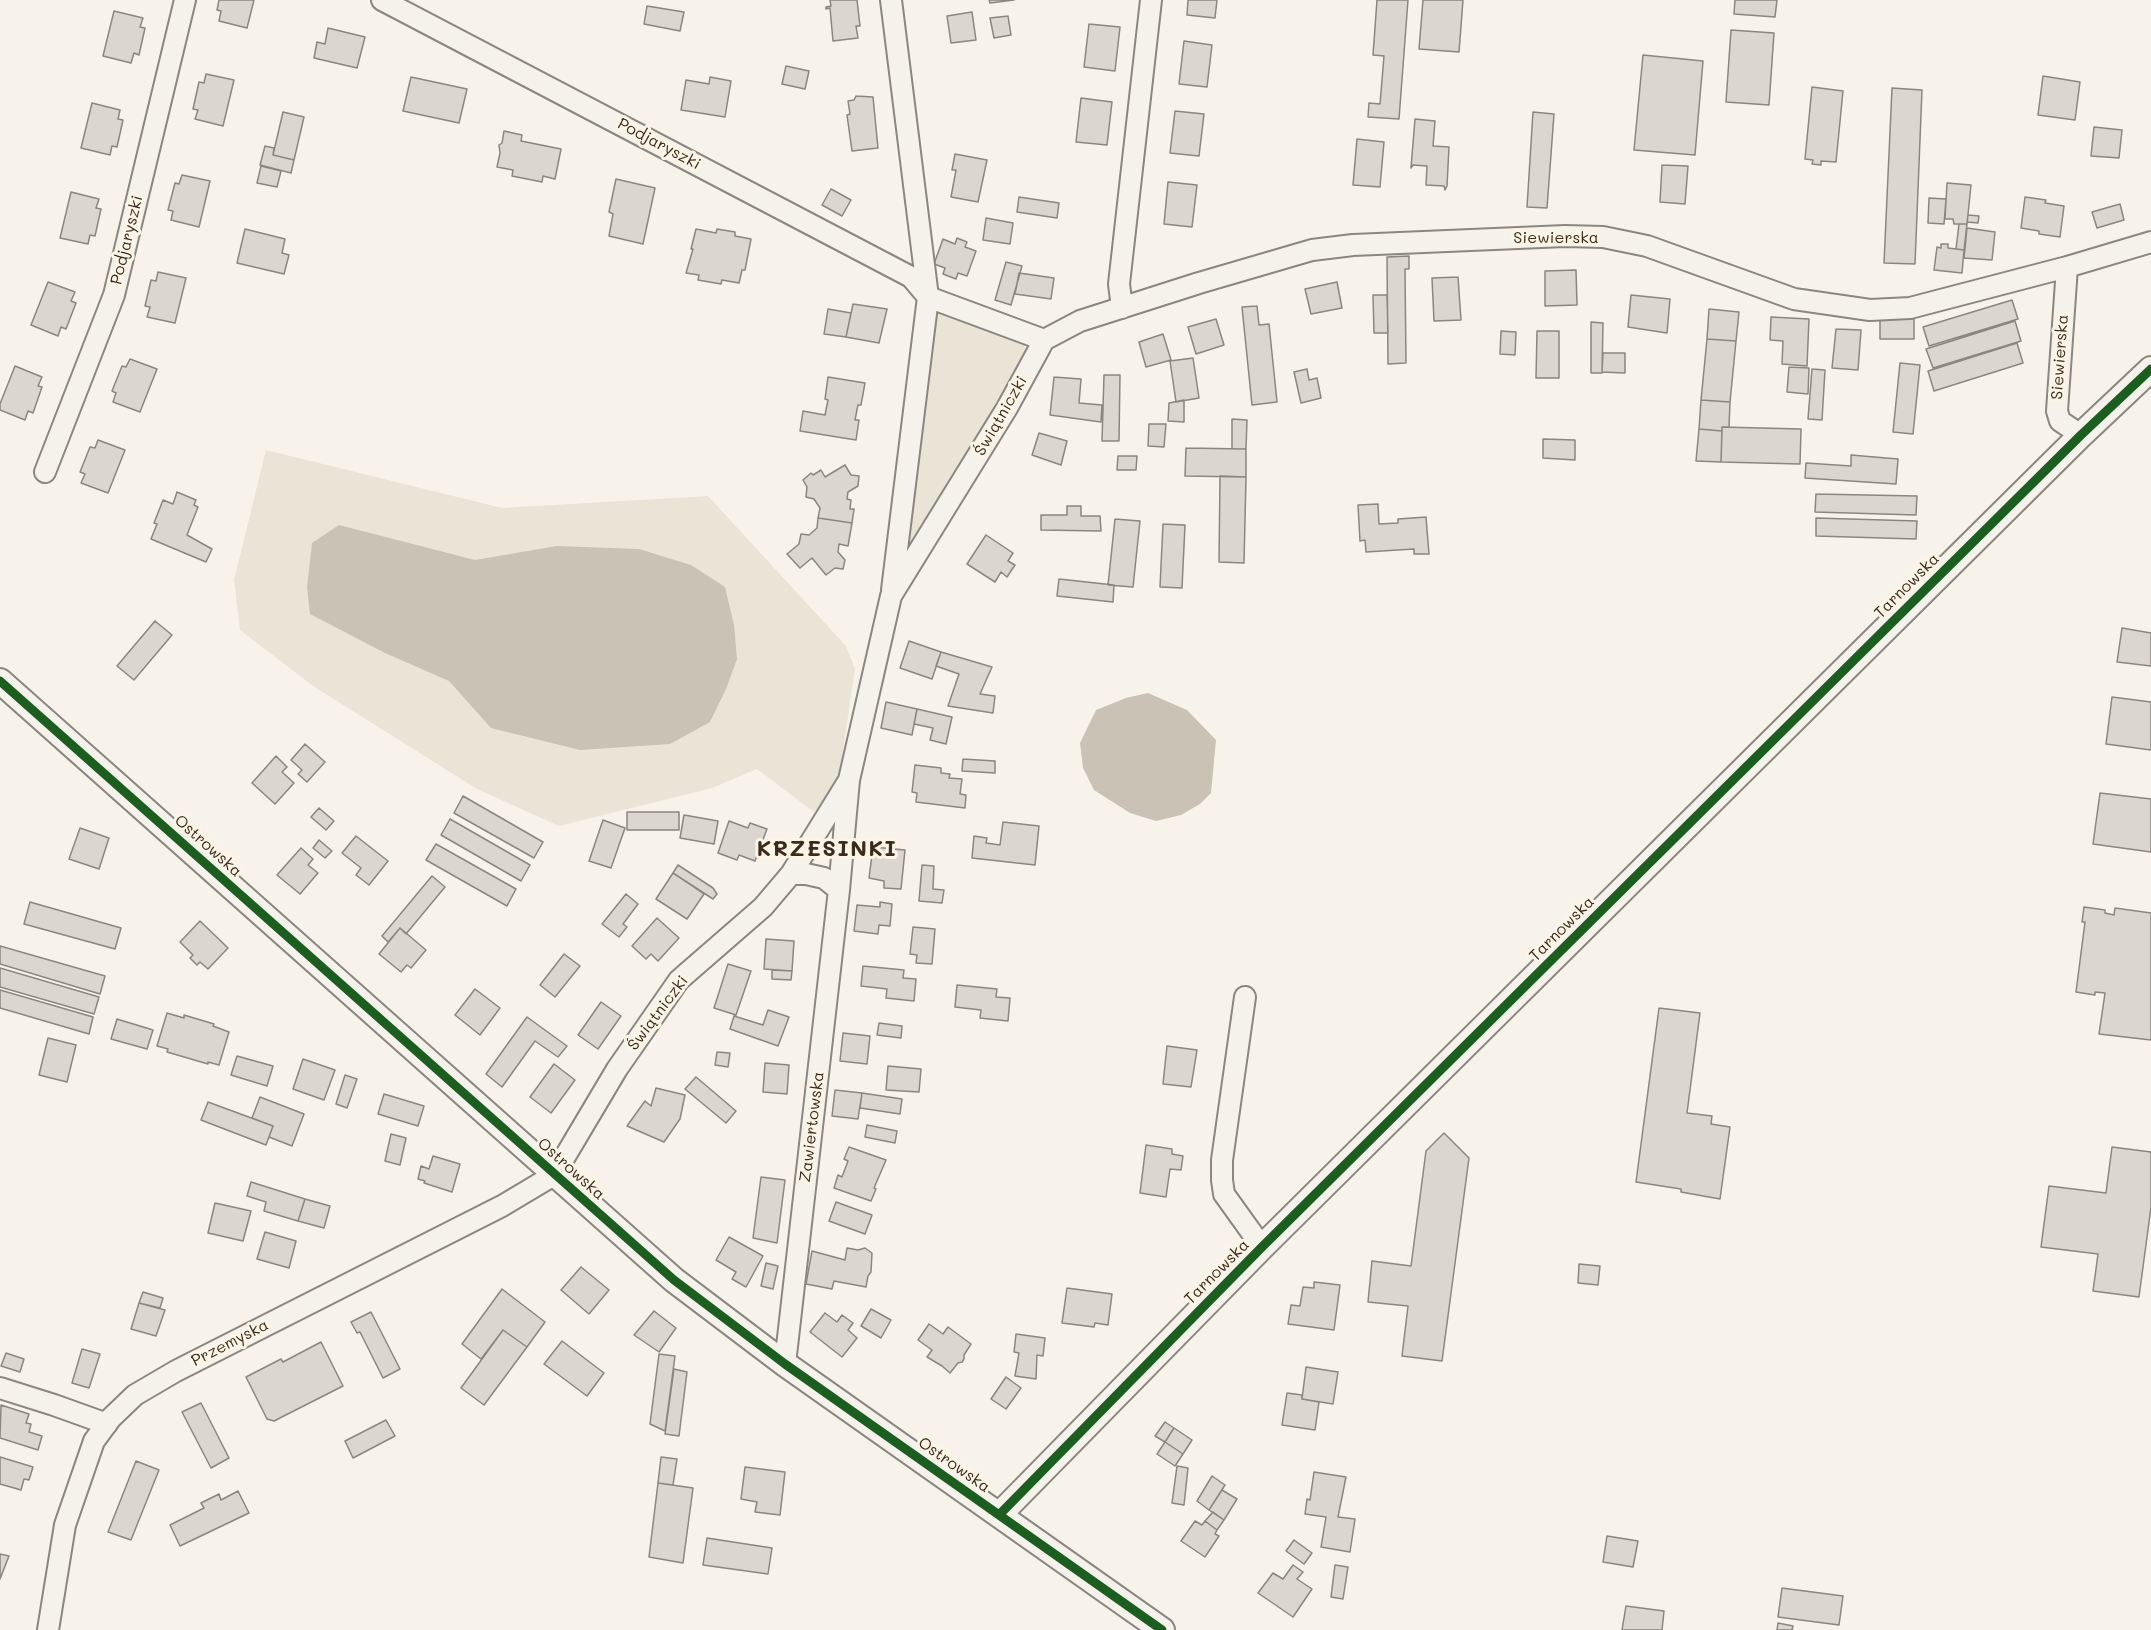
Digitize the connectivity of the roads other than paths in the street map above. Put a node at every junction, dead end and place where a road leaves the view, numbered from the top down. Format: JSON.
{"nodes":[{"id":1,"x":185,"y":0,"type":"edge"},
{"id":2,"x":382,"y":0,"type":"edge"},
{"id":3,"x":891,"y":0,"type":"edge"},
{"id":4,"x":1151,"y":0,"type":"edge"},
{"id":5,"x":2151,"y":242,"type":"edge"},
{"id":6,"x":2067,"y":267,"type":"junction"},
{"id":7,"x":928,"y":297,"type":"junction"},
{"id":8,"x":1122,"y":308,"type":"junction"},
{"id":9,"x":1044,"y":340,"type":"junction"},
{"id":10,"x":2151,"y":369,"type":"edge"},
{"id":11,"x":2081,"y":435,"type":"junction"},
{"id":12,"x":45,"y":472,"type":"dead end"},
{"id":13,"x":891,"y":596,"type":"junction"},
{"id":14,"x":0,"y":681,"type":"edge"},
{"id":15,"x":849,"y":780,"type":"junction"},
{"id":16,"x":791,"y":874,"type":"junction"},
{"id":17,"x":839,"y":891,"type":"junction"},
{"id":18,"x":1245,"y":998,"type":"dead end"},
{"id":19,"x":554,"y":1175,"type":"junction"},
{"id":20,"x":1262,"y":1247,"type":"junction"},
{"id":21,"x":785,"y":1364,"type":"junction"},
{"id":22,"x":0,"y":1388,"type":"edge"},
{"id":23,"x":107,"y":1424,"type":"junction"},
{"id":24,"x":999,"y":1515,"type":"junction"},
{"id":25,"x":48,"y":1630,"type":"edge"},
{"id":26,"x":1162,"y":1630,"type":"edge"}],
"edges":[{"from":1,"to":12,"type":"street","name":"Podjaryszki"},
{"from":2,"to":7,"type":"street","name":"Podjaryszki"},
{"from":3,"to":7,"type":"street","name":"Świątniczki"},
{"from":4,"to":8,"type":"street"},
{"from":5,"to":6,"type":"street","name":"Siewierska"},
{"from":6,"to":8,"type":"street","name":"Siewierska"},
{"from":6,"to":11,"type":"street","name":"Siewierska"},
{"from":7,"to":9,"type":"street"},
{"from":7,"to":13,"type":"street","name":"Świątniczki"},
{"from":8,"to":9,"type":"street","name":"Siewierska"},
{"from":9,"to":13,"type":"street","name":"Świątniczki"},
{"from":10,"to":11,"type":"street","name":"Tarnowska"},
{"from":11,"to":20,"type":"street","name":"Tarnowska"},
{"from":13,"to":15,"type":"street","name":"Świątniczki"},
{"from":14,"to":19,"type":"street","name":"Ostrowska"},
{"from":15,"to":16,"type":"street","name":"Świątniczki"},
{"from":15,"to":17,"type":"street","name":"Świątniczki"},
{"from":16,"to":17,"type":"street"},
{"from":16,"to":19,"type":"street","name":"Świątniczki"},
{"from":17,"to":21,"type":"street","name":"Zawiertowska"},
{"from":18,"to":20,"type":"street"},
{"from":19,"to":21,"type":"street","name":"Ostrowska"},
{"from":19,"to":23,"type":"street","name":"Przemyska"},
{"from":20,"to":24,"type":"street","name":"Tarnowska"},
{"from":21,"to":24,"type":"street","name":"Ostrowska"},
{"from":22,"to":23,"type":"street"},
{"from":23,"to":25,"type":"street","name":"Przemyska"},
{"from":24,"to":26,"type":"street","name":"Ostrowska"}]}
